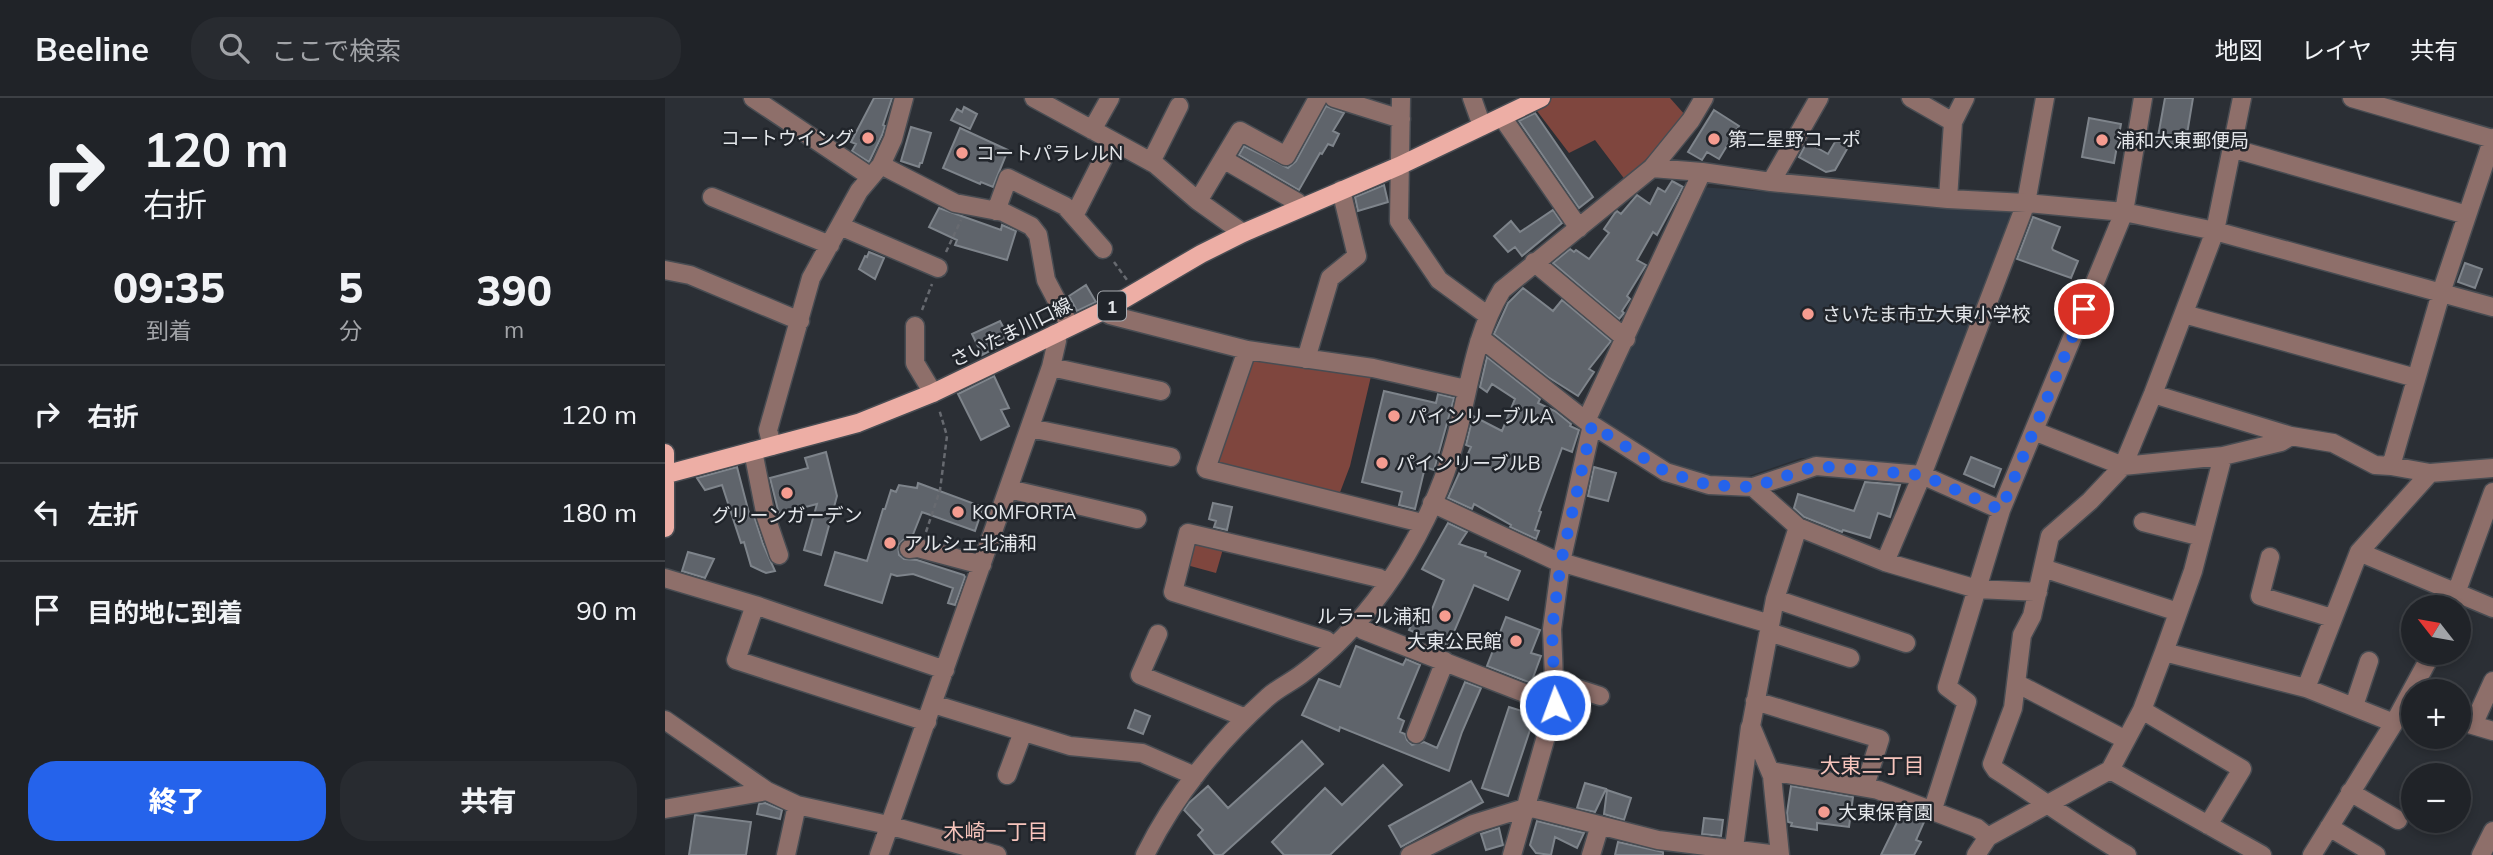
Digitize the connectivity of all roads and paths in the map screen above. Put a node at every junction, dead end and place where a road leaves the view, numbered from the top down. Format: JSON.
{"nodes":[{"id":1,"x":753,"y":98,"type":"edge"},
{"id":2,"x":904,"y":98,"type":"edge"},
{"id":3,"x":1034,"y":98,"type":"edge"},
{"id":4,"x":1110,"y":98,"type":"edge"},
{"id":5,"x":1318,"y":98,"type":"edge"},
{"id":6,"x":1334,"y":98,"type":"edge"},
{"id":7,"x":1401,"y":98,"type":"edge"},
{"id":8,"x":1472,"y":98,"type":"edge"},
{"id":9,"x":1541,"y":98,"type":"edge"},
{"id":10,"x":1704,"y":98,"type":"edge"},
{"id":11,"x":1819,"y":98,"type":"edge"},
{"id":12,"x":1912,"y":98,"type":"edge"},
{"id":13,"x":1965,"y":98,"type":"edge"},
{"id":14,"x":2045,"y":98,"type":"edge"},
{"id":15,"x":2143,"y":98,"type":"edge"},
{"id":16,"x":2242,"y":98,"type":"edge"},
{"id":17,"x":2352,"y":98,"type":"edge"},
{"id":18,"x":1179,"y":106,"type":"dead end"},
{"id":19,"x":1502,"y":117,"type":"junction"},
{"id":20,"x":1401,"y":119,"type":"junction"},
{"id":21,"x":1953,"y":122,"type":"junction"},
{"id":22,"x":1482,"y":127,"type":"junction"},
{"id":23,"x":1092,"y":130,"type":"junction"},
{"id":24,"x":2493,"y":138,"type":"edge"},
{"id":25,"x":1112,"y":141,"type":"junction"},
{"id":26,"x":2231,"y":148,"type":"junction"},
{"id":27,"x":1223,"y":159,"type":"junction"},
{"id":28,"x":1151,"y":162,"type":"junction"},
{"id":29,"x":1399,"y":166,"type":"junction"},
{"id":30,"x":1652,"y":168,"type":"junction"},
{"id":31,"x":876,"y":171,"type":"junction"},
{"id":32,"x":1702,"y":172,"type":"junction"},
{"id":33,"x":1771,"y":182,"type":"junction"},
{"id":34,"x":1341,"y":190,"type":"junction"},
{"id":35,"x":712,"y":197,"type":"dead end"},
{"id":36,"x":1948,"y":199,"type":"junction"},
{"id":37,"x":1198,"y":201,"type":"junction"},
{"id":38,"x":2026,"y":203,"type":"junction"},
{"id":39,"x":1300,"y":207,"type":"junction"},
{"id":40,"x":996,"y":211,"type":"junction"},
{"id":41,"x":2124,"y":212,"type":"junction"},
{"id":42,"x":2467,"y":215,"type":"junction"},
{"id":43,"x":1073,"y":216,"type":"junction"},
{"id":44,"x":840,"y":226,"type":"junction"},
{"id":45,"x":1579,"y":228,"type":"junction"},
{"id":46,"x":2215,"y":231,"type":"junction"},
{"id":47,"x":1243,"y":233,"type":"junction"},
{"id":48,"x":829,"y":245,"type":"junction"},
{"id":49,"x":1103,"y":248,"type":"joint"},
{"id":50,"x":1534,"y":262,"type":"junction"},
{"id":51,"x":939,"y":268,"type":"dead end"},
{"id":52,"x":665,"y":270,"type":"edge"},
{"id":53,"x":1136,"y":292,"type":"junction"},
{"id":54,"x":2441,"y":293,"type":"junction"},
{"id":55,"x":2493,"y":307,"type":"edge"},
{"id":56,"x":1107,"y":309,"type":"junction"},
{"id":57,"x":2184,"y":314,"type":"junction"},
{"id":58,"x":1487,"y":315,"type":"junction"},
{"id":59,"x":800,"y":321,"type":"junction"},
{"id":60,"x":915,"y":326,"type":"dead end"},
{"id":61,"x":1062,"y":330,"type":"junction"},
{"id":62,"x":1626,"y":338,"type":"junction"},
{"id":63,"x":1479,"y":342,"type":"junction"},
{"id":64,"x":1247,"y":350,"type":"junction"},
{"id":65,"x":1306,"y":359,"type":"junction"},
{"id":66,"x":1051,"y":367,"type":"junction"},
{"id":67,"x":2416,"y":378,"type":"junction"},
{"id":68,"x":1466,"y":389,"type":"junction"},
{"id":69,"x":1161,"y":391,"type":"dead end"},
{"id":70,"x":933,"y":393,"type":"junction"},
{"id":71,"x":2153,"y":394,"type":"junction"},
{"id":72,"x":1589,"y":423,"type":"junction"},
{"id":73,"x":1030,"y":428,"type":"junction"},
{"id":74,"x":2034,"y":431,"type":"junction"},
{"id":75,"x":2291,"y":436,"type":"junction"},
{"id":76,"x":772,"y":446,"type":"junction"},
{"id":77,"x":753,"y":451,"type":"junction"},
{"id":78,"x":665,"y":453,"type":"edge"},
{"id":79,"x":2223,"y":456,"type":"junction"},
{"id":80,"x":1171,"y":457,"type":"dead end"},
{"id":81,"x":2123,"y":466,"type":"junction"},
{"id":82,"x":2391,"y":466,"type":"junction"},
{"id":83,"x":2493,"y":468,"type":"edge"},
{"id":84,"x":2430,"y":473,"type":"junction"},
{"id":85,"x":666,"y":475,"type":"edge"},
{"id":86,"x":1922,"y":475,"type":"junction"},
{"id":87,"x":1753,"y":487,"type":"junction"},
{"id":88,"x":1009,"y":489,"type":"junction"},
{"id":89,"x":2493,"y":492,"type":"edge"},
{"id":90,"x":1432,"y":503,"type":"junction"},
{"id":91,"x":665,"y":509,"type":"edge"},
{"id":92,"x":2001,"y":510,"type":"junction"},
{"id":93,"x":1137,"y":519,"type":"dead end"},
{"id":94,"x":2143,"y":522,"type":"dead end"},
{"id":95,"x":1422,"y":523,"type":"junction"},
{"id":96,"x":1798,"y":527,"type":"junction"},
{"id":97,"x":665,"y":528,"type":"edge"},
{"id":98,"x":2202,"y":537,"type":"junction"},
{"id":99,"x":915,"y":549,"type":"joint"},
{"id":100,"x":2359,"y":552,"type":"junction"},
{"id":101,"x":779,"y":555,"type":"dead end"},
{"id":102,"x":2270,"y":557,"type":"dead end"},
{"id":103,"x":1561,"y":562,"type":"junction"},
{"id":104,"x":1885,"y":562,"type":"junction"},
{"id":105,"x":982,"y":565,"type":"junction"},
{"id":106,"x":2043,"y":568,"type":"junction"},
{"id":107,"x":665,"y":578,"type":"edge"},
{"id":108,"x":1388,"y":583,"type":"junction"},
{"id":109,"x":1977,"y":589,"type":"junction"},
{"id":110,"x":2038,"y":592,"type":"junction"},
{"id":111,"x":2442,"y":595,"type":"edge"},
{"id":112,"x":2456,"y":595,"type":"edge"},
{"id":113,"x":1775,"y":599,"type":"junction"},
{"id":114,"x":2471,"y":604,"type":"edge"},
{"id":115,"x":755,"y":605,"type":"junction"},
{"id":116,"x":2493,"y":608,"type":"edge"},
{"id":117,"x":2178,"y":612,"type":"junction"},
{"id":118,"x":2332,"y":618,"type":"junction"},
{"id":119,"x":1356,"y":624,"type":"junction"},
{"id":120,"x":1770,"y":628,"type":"junction"},
{"id":121,"x":1158,"y":634,"type":"dead end"},
{"id":122,"x":1906,"y":643,"type":"dead end"},
{"id":123,"x":1333,"y":646,"type":"junction"},
{"id":124,"x":2164,"y":652,"type":"junction"},
{"id":125,"x":1850,"y":658,"type":"dead end"},
{"id":126,"x":1445,"y":661,"type":"junction"},
{"id":127,"x":2369,"y":661,"type":"dead end"},
{"id":128,"x":945,"y":670,"type":"junction"},
{"id":129,"x":1554,"y":681,"type":"junction"},
{"id":130,"x":2493,"y":681,"type":"edge"},
{"id":131,"x":2018,"y":684,"type":"junction"},
{"id":132,"x":2306,"y":688,"type":"junction"},
{"id":133,"x":1600,"y":696,"type":"dead end"},
{"id":134,"x":1755,"y":701,"type":"junction"},
{"id":135,"x":933,"y":704,"type":"junction"},
{"id":136,"x":1555,"y":705,"type":"junction"},
{"id":137,"x":2354,"y":706,"type":"junction"},
{"id":138,"x":2142,"y":710,"type":"junction"},
{"id":139,"x":2401,"y":715,"type":"edge"},
{"id":140,"x":2471,"y":715,"type":"edge"},
{"id":141,"x":1246,"y":718,"type":"junction"},
{"id":142,"x":665,"y":720,"type":"edge"},
{"id":143,"x":927,"y":722,"type":"junction"},
{"id":144,"x":2394,"y":723,"type":"junction"},
{"id":145,"x":2471,"y":724,"type":"edge"},
{"id":146,"x":1751,"y":726,"type":"junction"},
{"id":147,"x":2493,"y":730,"type":"edge"},
{"id":148,"x":1023,"y":732,"type":"junction"},
{"id":149,"x":1416,"y":734,"type":"dead end"},
{"id":150,"x":2126,"y":740,"type":"junction"},
{"id":151,"x":2111,"y":770,"type":"junction"},
{"id":152,"x":1770,"y":771,"type":"junction"},
{"id":153,"x":1007,"y":775,"type":"dead end"},
{"id":154,"x":1195,"y":776,"type":"junction"},
{"id":155,"x":1865,"y":786,"type":"junction"},
{"id":156,"x":767,"y":791,"type":"junction"},
{"id":157,"x":2350,"y":792,"type":"junction"},
{"id":158,"x":2049,"y":804,"type":"junction"},
{"id":159,"x":797,"y":805,"type":"junction"},
{"id":160,"x":1528,"y":807,"type":"junction"},
{"id":161,"x":665,"y":809,"type":"edge"},
{"id":162,"x":1932,"y":812,"type":"junction"},
{"id":163,"x":2398,"y":820,"type":"dead end"},
{"id":164,"x":888,"y":825,"type":"junction"},
{"id":165,"x":1600,"y":825,"type":"junction"},
{"id":166,"x":2209,"y":825,"type":"junction"},
{"id":167,"x":2329,"y":827,"type":"junction"},
{"id":168,"x":2493,"y":831,"type":"edge"},
{"id":169,"x":1988,"y":837,"type":"junction"},
{"id":170,"x":1733,"y":852,"type":"edge"},
{"id":171,"x":1148,"y":854,"type":"edge"},
{"id":172,"x":786,"y":855,"type":"edge"},
{"id":173,"x":879,"y":855,"type":"edge"},
{"id":174,"x":997,"y":855,"type":"edge"},
{"id":175,"x":1410,"y":855,"type":"edge"},
{"id":176,"x":1512,"y":855,"type":"edge"},
{"id":177,"x":1591,"y":855,"type":"edge"},
{"id":178,"x":1779,"y":855,"type":"edge"},
{"id":179,"x":1976,"y":855,"type":"edge"},
{"id":180,"x":2127,"y":855,"type":"edge"},
{"id":181,"x":2262,"y":855,"type":"edge"},
{"id":182,"x":2312,"y":855,"type":"edge"},
{"id":183,"x":2376,"y":855,"type":"edge"},
{"id":184,"x":2481,"y":855,"type":"edge"}],
"edges":[{"from":1,"to":31,"type":"street"},
{"from":2,"to":31,"type":"street"},
{"from":3,"to":23,"type":"street"},
{"from":4,"to":23,"type":"street"},
{"from":5,"to":27,"type":"street"},
{"from":6,"to":20,"type":"street"},
{"from":7,"to":20,"type":"street"},
{"from":8,"to":22,"type":"street"},
{"from":9,"to":19,"type":"main road","name":"さいたま川口線","number":"1"},
{"from":10,"to":30,"type":"street"},
{"from":11,"to":33,"type":"street"},
{"from":12,"to":21,"type":"street"},
{"from":13,"to":21,"type":"street"},
{"from":14,"to":38,"type":"street"},
{"from":15,"to":41,"type":"street"},
{"from":16,"to":26,"type":"street"},
{"from":17,"to":24,"type":"street"},
{"from":18,"to":28,"type":"street"},
{"from":19,"to":22,"type":"main road","name":"さいたま川口線","number":"1"},
{"from":19,"to":45,"type":"street"},
{"from":20,"to":29,"type":"street"},
{"from":21,"to":36,"type":"street"},
{"from":22,"to":29,"type":"main road","name":"さいたま川口線","number":"1"},
{"from":23,"to":25,"type":"street"},
{"from":24,"to":42,"type":"street"},
{"from":25,"to":28,"type":"street"},
{"from":25,"to":43,"type":"street"},
{"from":26,"to":42,"type":"street"},
{"from":26,"to":46,"type":"street"},
{"from":27,"to":37,"type":"street"},
{"from":27,"to":39,"type":"street"},
{"from":28,"to":37,"type":"street"},
{"from":29,"to":34,"type":"main road","name":"さいたま川口線","number":"1"},
{"from":29,"to":58,"type":"street"},
{"from":30,"to":32,"type":"street"},
{"from":30,"to":45,"type":"street"},
{"from":31,"to":40,"type":"street"},
{"from":31,"to":44,"type":"street"},
{"from":32,"to":33,"type":"street"},
{"from":32,"to":62,"type":"street"},
{"from":33,"to":36,"type":"street"},
{"from":34,"to":39,"type":"main road","name":"さいたま川口線","number":"1"},
{"from":34,"to":65,"type":"street"},
{"from":35,"to":48,"type":"street"},
{"from":36,"to":38,"type":"street"},
{"from":37,"to":47,"type":"street"},
{"from":38,"to":41,"type":"street"},
{"from":38,"to":86,"type":"street"},
{"from":39,"to":47,"type":"main road","name":"さいたま川口線","number":"1"},
{"from":40,"to":43,"type":"street"},
{"from":40,"to":61,"type":"street"},
{"from":41,"to":46,"type":"street"},
{"from":41,"to":74,"type":"street"},
{"from":42,"to":54,"type":"street"},
{"from":43,"to":49,"type":"street"},
{"from":44,"to":48,"type":"street"},
{"from":44,"to":51,"type":"street"},
{"from":45,"to":50,"type":"street"},
{"from":46,"to":54,"type":"street"},
{"from":46,"to":57,"type":"street"},
{"from":47,"to":53,"type":"main road","name":"さいたま川口線","number":"1"},
{"from":48,"to":59,"type":"street"},
{"from":49,"to":53,"type":"path"},
{"from":50,"to":58,"type":"street"},
{"from":50,"to":62,"type":"street"},
{"from":52,"to":59,"type":"street"},
{"from":53,"to":56,"type":"main road","name":"さいたま川口線","number":"1"},
{"from":54,"to":55,"type":"street"},
{"from":54,"to":67,"type":"street"},
{"from":56,"to":61,"type":"main road","name":"さいたま川口線","number":"1"},
{"from":56,"to":64,"type":"street"},
{"from":57,"to":67,"type":"street"},
{"from":57,"to":71,"type":"street"},
{"from":58,"to":63,"type":"street"},
{"from":59,"to":76,"type":"street"},
{"from":60,"to":70,"type":"street"},
{"from":61,"to":66,"type":"street"},
{"from":61,"to":70,"type":"main road","name":"さいたま川口線","number":"1"},
{"from":62,"to":72,"type":"street"},
{"from":63,"to":68,"type":"street"},
{"from":63,"to":72,"type":"street"},
{"from":64,"to":65,"type":"street"},
{"from":64,"to":95,"type":"street"},
{"from":65,"to":68,"type":"street"},
{"from":66,"to":69,"type":"street"},
{"from":66,"to":73,"type":"street"},
{"from":67,"to":82,"type":"street"},
{"from":68,"to":90,"type":"street"},
{"from":70,"to":76,"type":"main road","name":"さいたま川口線","number":"1"},
{"from":70,"to":99,"type":"path"},
{"from":71,"to":75,"type":"street"},
{"from":71,"to":81,"type":"street"},
{"from":72,"to":87,"type":"street"},
{"from":72,"to":103,"type":"street"},
{"from":73,"to":80,"type":"street"},
{"from":73,"to":88,"type":"street"},
{"from":74,"to":81,"type":"street"},
{"from":74,"to":92,"type":"street"},
{"from":75,"to":79,"type":"street"},
{"from":75,"to":82,"type":"street"},
{"from":76,"to":77,"type":"main road","name":"さいたま川口線","number":"1"},
{"from":77,"to":85,"type":"main road","name":"さいたま川口線","number":"1"},
{"from":77,"to":101,"type":"street"},
{"from":78,"to":85,"type":"main road"},
{"from":79,"to":81,"type":"street"},
{"from":79,"to":98,"type":"street"},
{"from":81,"to":106,"type":"street"},
{"from":82,"to":84,"type":"street"},
{"from":83,"to":84,"type":"street"},
{"from":84,"to":100,"type":"street"},
{"from":85,"to":91,"type":"main road"},
{"from":86,"to":87,"type":"street"},
{"from":86,"to":92,"type":"street"},
{"from":86,"to":104,"type":"street"},
{"from":87,"to":96,"type":"street"},
{"from":88,"to":93,"type":"street"},
{"from":88,"to":105,"type":"street"},
{"from":89,"to":112,"type":"street"},
{"from":90,"to":95,"type":"street"},
{"from":90,"to":103,"type":"street"},
{"from":91,"to":97,"type":"main road"},
{"from":92,"to":109,"type":"street"},
{"from":94,"to":98,"type":"street"},
{"from":95,"to":108,"type":"street"},
{"from":96,"to":104,"type":"street"},
{"from":96,"to":113,"type":"street"},
{"from":98,"to":117,"type":"street"},
{"from":99,"to":105,"type":"street"},
{"from":100,"to":111,"type":"street"},
{"from":100,"to":118,"type":"street"},
{"from":102,"to":118,"type":"street"},
{"from":103,"to":120,"type":"street"},
{"from":103,"to":129,"type":"street"},
{"from":104,"to":109,"type":"street"},
{"from":105,"to":128,"type":"street"},
{"from":106,"to":110,"type":"street"},
{"from":106,"to":117,"type":"street"},
{"from":107,"to":115,"type":"street"},
{"from":108,"to":119,"type":"street"},
{"from":108,"to":123,"type":"street"},
{"from":109,"to":110,"type":"street"},
{"from":109,"to":162,"type":"street"},
{"from":110,"to":131,"type":"street"},
{"from":113,"to":120,"type":"street"},
{"from":113,"to":122,"type":"street"},
{"from":114,"to":116,"type":"street"},
{"from":115,"to":128,"type":"street"},
{"from":115,"to":143,"type":"street"},
{"from":117,"to":124,"type":"street"},
{"from":118,"to":132,"type":"street"},
{"from":119,"to":123,"type":"street"},
{"from":119,"to":126,"type":"street"},
{"from":120,"to":125,"type":"street"},
{"from":120,"to":134,"type":"street"},
{"from":121,"to":141,"type":"street"},
{"from":123,"to":141,"type":"street"},
{"from":124,"to":132,"type":"street"},
{"from":124,"to":138,"type":"street"},
{"from":126,"to":136,"type":"street"},
{"from":126,"to":149,"type":"street"},
{"from":127,"to":137,"type":"street"},
{"from":128,"to":135,"type":"street"},
{"from":129,"to":133,"type":"street"},
{"from":129,"to":136,"type":"street"},
{"from":130,"to":140,"type":"street"},
{"from":131,"to":150,"type":"street"},
{"from":131,"to":158,"type":"street"},
{"from":132,"to":137,"type":"street"},
{"from":134,"to":146,"type":"street"},
{"from":134,"to":155,"type":"street"},
{"from":135,"to":143,"type":"street"},
{"from":135,"to":148,"type":"street"},
{"from":136,"to":160,"type":"street"},
{"from":137,"to":144,"type":"street"},
{"from":138,"to":150,"type":"street"},
{"from":138,"to":166,"type":"street"},
{"from":139,"to":144,"type":"street"},
{"from":141,"to":154,"type":"street"},
{"from":142,"to":156,"type":"street"},
{"from":143,"to":164,"type":"street"},
{"from":144,"to":157,"type":"street"},
{"from":145,"to":147,"type":"street"},
{"from":146,"to":152,"type":"street"},
{"from":146,"to":170,"type":"street"},
{"from":148,"to":153,"type":"street"},
{"from":148,"to":154,"type":"street"},
{"from":150,"to":151,"type":"street"},
{"from":151,"to":158,"type":"street"},
{"from":151,"to":166,"type":"street"},
{"from":152,"to":155,"type":"street"},
{"from":152,"to":178,"type":"street"},
{"from":154,"to":171,"type":"street"},
{"from":155,"to":162,"type":"street"},
{"from":156,"to":159,"type":"street"},
{"from":156,"to":161,"type":"street"},
{"from":157,"to":163,"type":"street"},
{"from":157,"to":167,"type":"street"},
{"from":158,"to":169,"type":"street"},
{"from":158,"to":180,"type":"street"},
{"from":159,"to":164,"type":"street"},
{"from":159,"to":172,"type":"street"},
{"from":160,"to":165,"type":"street"},
{"from":160,"to":175,"type":"street"},
{"from":160,"to":176,"type":"street"},
{"from":162,"to":169,"type":"street"},
{"from":164,"to":173,"type":"street"},
{"from":164,"to":174,"type":"street"},
{"from":165,"to":170,"type":"street"},
{"from":165,"to":177,"type":"street"},
{"from":166,"to":181,"type":"street"},
{"from":167,"to":182,"type":"street"},
{"from":167,"to":183,"type":"street"},
{"from":168,"to":184,"type":"street"},
{"from":169,"to":179,"type":"street"},
{"from":170,"to":178,"type":"street"}]}
